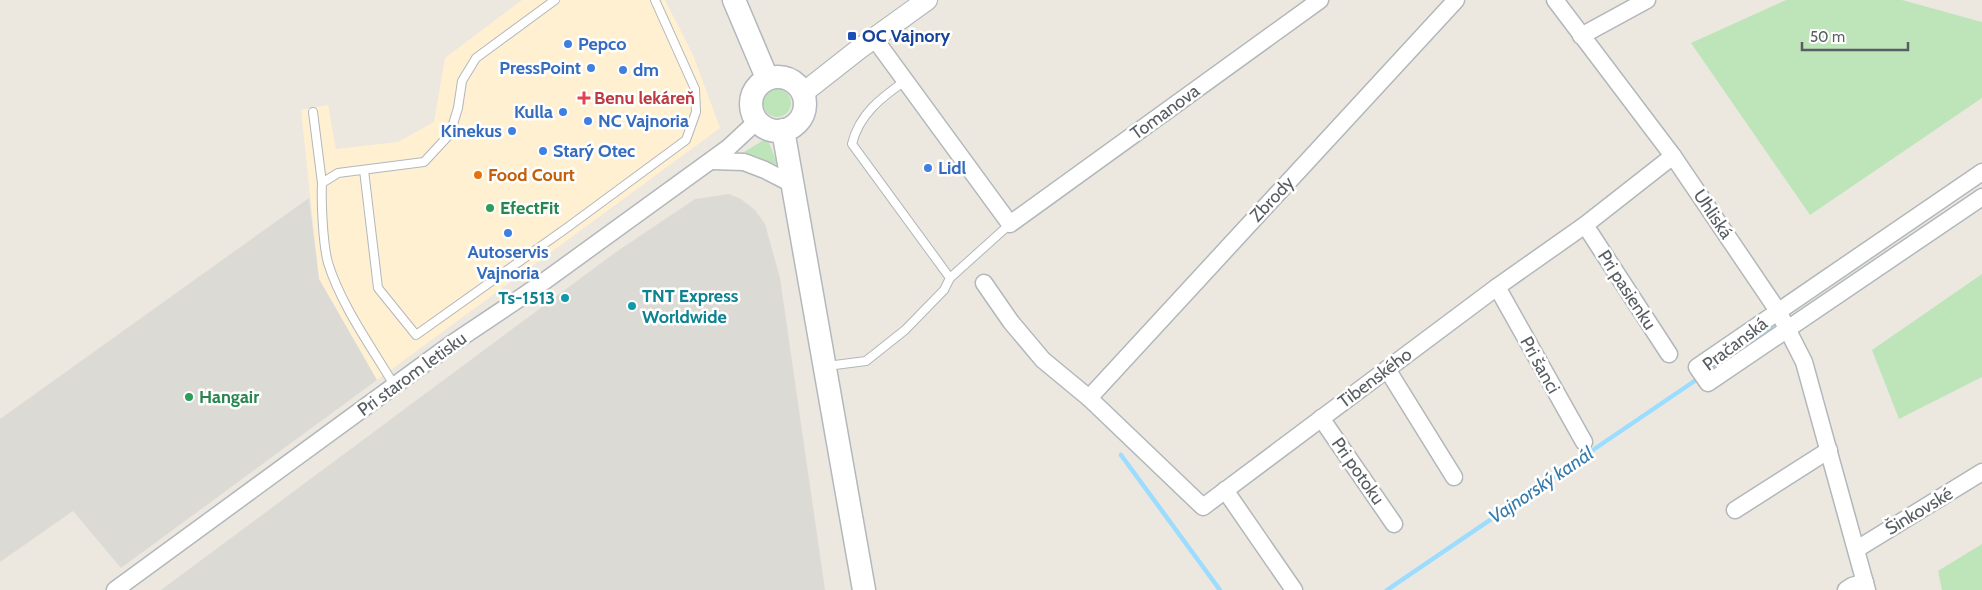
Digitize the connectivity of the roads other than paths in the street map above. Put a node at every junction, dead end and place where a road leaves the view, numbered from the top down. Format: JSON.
{"nodes":[{"id":1,"x":556,"y":0,"type":"edge"},
{"id":2,"x":655,"y":0,"type":"edge"},
{"id":3,"x":734,"y":0,"type":"edge"},
{"id":4,"x":927,"y":0,"type":"edge"},
{"id":5,"x":1320,"y":0,"type":"edge"},
{"id":6,"x":1456,"y":0,"type":"edge"},
{"id":7,"x":1555,"y":0,"type":"edge"},
{"id":8,"x":1646,"y":0,"type":"edge"},
{"id":9,"x":1581,"y":36,"type":"junction"},
{"id":10,"x":874,"y":38,"type":"junction"},
{"id":11,"x":767,"y":78,"type":"junction"},
{"id":12,"x":906,"y":81,"type":"junction"},
{"id":13,"x":803,"y":94,"type":"junction"},
{"id":14,"x":313,"y":112,"type":"dead end"},
{"id":15,"x":757,"y":121,"type":"junction"},
{"id":16,"x":783,"y":130,"type":"junction"},
{"id":17,"x":1673,"y":156,"type":"junction"},
{"id":18,"x":711,"y":161,"type":"junction"},
{"id":19,"x":364,"y":170,"type":"junction"},
{"id":20,"x":1982,"y":172,"type":"edge"},
{"id":21,"x":322,"y":183,"type":"junction"},
{"id":22,"x":792,"y":184,"type":"junction"},
{"id":23,"x":1982,"y":197,"type":"edge"},
{"id":24,"x":1010,"y":224,"type":"junction"},
{"id":25,"x":1585,"y":225,"type":"junction"},
{"id":26,"x":950,"y":278,"type":"junction"},
{"id":27,"x":984,"y":283,"type":"dead end"},
{"id":28,"x":1497,"y":288,"type":"junction"},
{"id":29,"x":1778,"y":311,"type":"junction"},
{"id":30,"x":1787,"y":328,"type":"junction"},
{"id":31,"x":1669,"y":354,"type":"dead end"},
{"id":32,"x":825,"y":366,"type":"junction"},
{"id":33,"x":1387,"y":369,"type":"junction"},
{"id":34,"x":394,"y":386,"type":"junction"},
{"id":35,"x":1089,"y":398,"type":"junction"},
{"id":36,"x":1321,"y":418,"type":"junction"},
{"id":37,"x":1584,"y":442,"type":"dead end"},
{"id":38,"x":1829,"y":450,"type":"junction"},
{"id":39,"x":1982,"y":472,"type":"edge"},
{"id":40,"x":1454,"y":478,"type":"dead end"},
{"id":41,"x":1225,"y":490,"type":"junction"},
{"id":42,"x":1735,"y":510,"type":"dead end"},
{"id":43,"x":1394,"y":524,"type":"dead end"},
{"id":44,"x":1857,"y":549,"type":"junction"},
{"id":45,"x":1866,"y":586,"type":"edge"},
{"id":46,"x":115,"y":590,"type":"edge"},
{"id":47,"x":864,"y":590,"type":"edge"},
{"id":48,"x":1294,"y":590,"type":"edge"},
{"id":49,"x":1846,"y":590,"type":"edge"}],
"edges":[{"from":1,"to":19,"type":"lane"},
{"from":2,"to":19,"type":"lane"},
{"from":3,"to":11,"type":"main road"},
{"from":4,"to":10,"type":"street"},
{"from":5,"to":24,"type":"street","name":"Tomanova"},
{"from":6,"to":35,"type":"street","name":"Zbrody"},
{"from":7,"to":9,"type":"street","name":"Uhliská"},
{"from":8,"to":9,"type":"street"},
{"from":9,"to":17,"type":"street","name":"Uhliská"},
{"from":10,"to":12,"type":"street"},
{"from":10,"to":13,"type":"street"},
{"from":11,"to":13,"type":"main road"},
{"from":11,"to":15,"type":"main road"},
{"from":12,"to":24,"type":"street"},
{"from":12,"to":26,"type":"lane"},
{"from":13,"to":16,"type":"main road"},
{"from":14,"to":21,"type":"lane"},
{"from":15,"to":16,"type":"main road"},
{"from":15,"to":18,"type":"street","name":"Pri starom letisku"},
{"from":16,"to":22,"type":"main road"},
{"from":17,"to":25,"type":"street","name":"Tibenského"},
{"from":17,"to":29,"type":"street","name":"Uhliská"},
{"from":18,"to":22,"type":"street"},
{"from":18,"to":34,"type":"street","name":"Pri starom letisku"},
{"from":19,"to":21,"type":"lane"},
{"from":20,"to":29,"type":"street","name":"Pračanská"},
{"from":21,"to":34,"type":"lane"},
{"from":22,"to":32,"type":"main road"},
{"from":23,"to":30,"type":"street","name":"Pračanská"},
{"from":24,"to":26,"type":"lane"},
{"from":25,"to":28,"type":"street","name":"Tibenského"},
{"from":25,"to":31,"type":"street","name":"Pri pasienku"},
{"from":26,"to":32,"type":"lane"},
{"from":27,"to":35,"type":"street"},
{"from":28,"to":33,"type":"street","name":"Tibenského"},
{"from":28,"to":37,"type":"street","name":"Pri šanci"},
{"from":29,"to":30,"type":"street","name":"Uhliská"},
{"from":29,"to":30,"type":"street","name":"Pračanská"},
{"from":30,"to":38,"type":"street","name":"Uhliská"},
{"from":32,"to":47,"type":"main road"},
{"from":33,"to":36,"type":"street","name":"Tibenského"},
{"from":33,"to":40,"type":"street"},
{"from":34,"to":46,"type":"street","name":"Pri starom letisku"},
{"from":35,"to":41,"type":"street","name":"Tibenského"},
{"from":36,"to":41,"type":"street","name":"Tibenského"},
{"from":36,"to":43,"type":"street","name":"Pri potoku"},
{"from":38,"to":42,"type":"street"},
{"from":38,"to":44,"type":"street","name":"Uhliská"},
{"from":39,"to":44,"type":"street","name":"Šinkovské"},
{"from":41,"to":48,"type":"street"},
{"from":44,"to":45,"type":"street","name":"Uhliská"},
{"from":45,"to":49,"type":"street","name":"Uhliská"}]}
